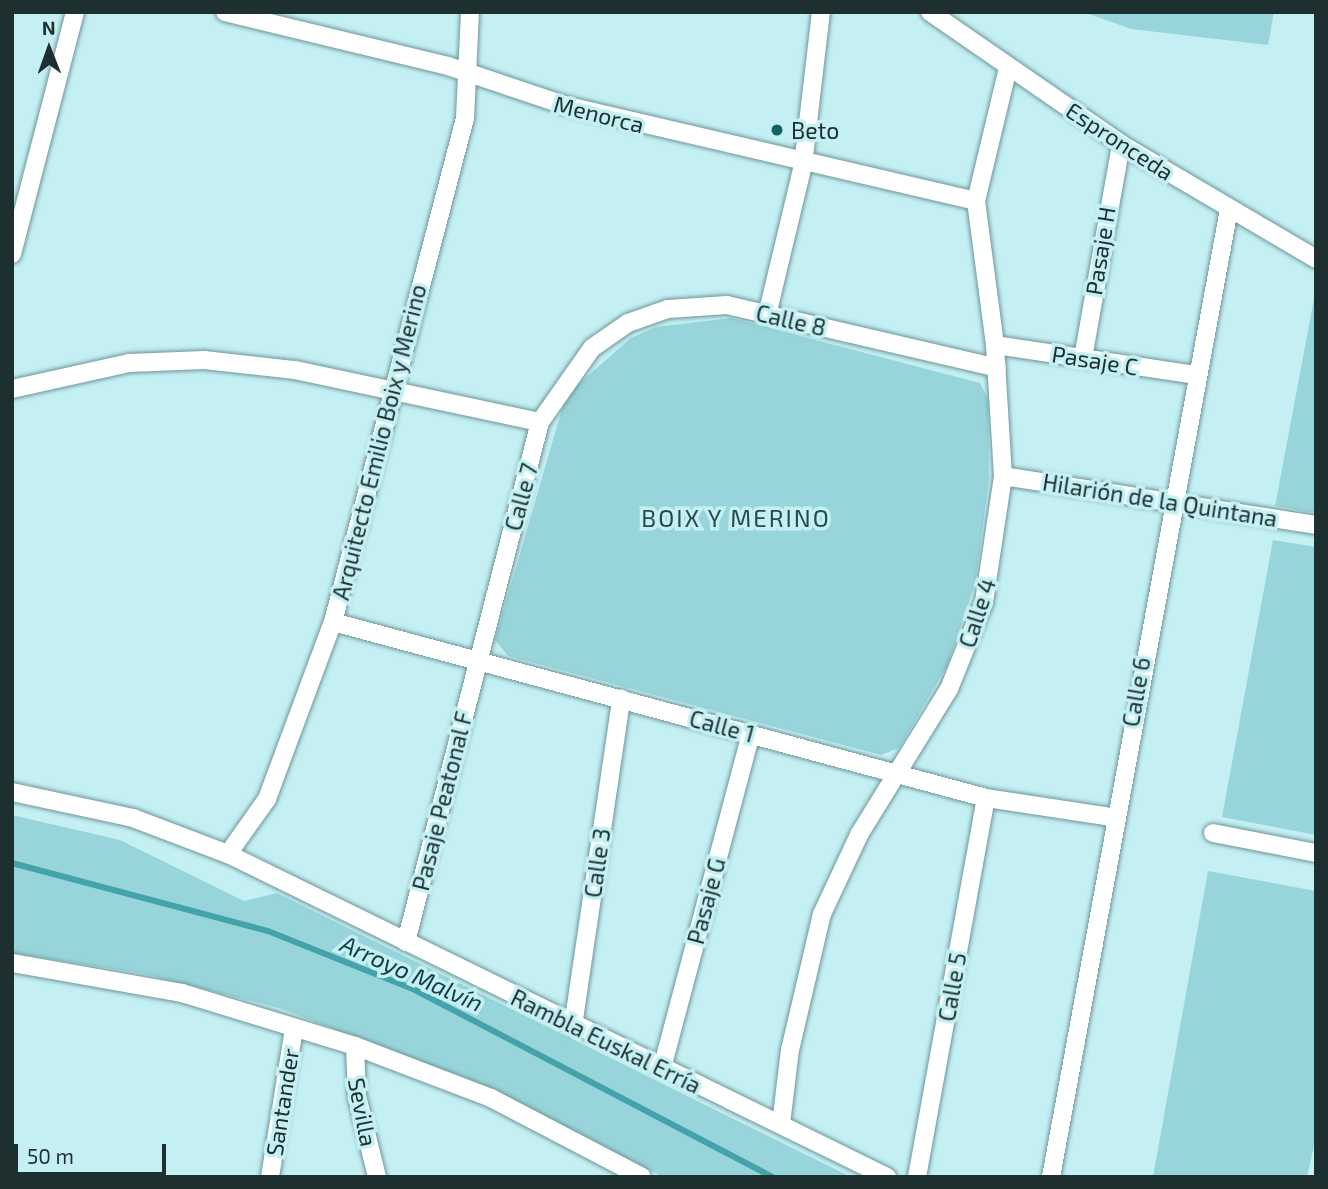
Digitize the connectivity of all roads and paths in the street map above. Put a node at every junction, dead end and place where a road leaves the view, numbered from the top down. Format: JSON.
{"nodes":[{"id":1,"x":75,"y":12,"type":"edge"},
{"id":2,"x":225,"y":12,"type":"edge"},
{"id":3,"x":470,"y":12,"type":"edge"},
{"id":4,"x":821,"y":12,"type":"edge"},
{"id":5,"x":936,"y":15,"type":"edge"},
{"id":6,"x":1008,"y":68,"type":"junction"},
{"id":7,"x":470,"y":76,"type":"junction"},
{"id":8,"x":1121,"y":144,"type":"junction"},
{"id":9,"x":803,"y":164,"type":"junction"},
{"id":10,"x":976,"y":201,"type":"junction"},
{"id":11,"x":1228,"y":209,"type":"junction"},
{"id":12,"x":12,"y":254,"type":"edge"},
{"id":13,"x":1316,"y":258,"type":"edge"},
{"id":14,"x":767,"y":315,"type":"junction"},
{"id":15,"x":995,"y":345,"type":"junction"},
{"id":16,"x":592,"y":348,"type":"joint"},
{"id":17,"x":1083,"y":358,"type":"junction"},
{"id":18,"x":997,"y":368,"type":"junction"},
{"id":19,"x":1195,"y":375,"type":"junction"},
{"id":20,"x":12,"y":389,"type":"edge"},
{"id":21,"x":389,"y":393,"type":"junction"},
{"id":22,"x":540,"y":422,"type":"junction"},
{"id":23,"x":1003,"y":476,"type":"junction"},
{"id":24,"x":1171,"y":500,"type":"junction"},
{"id":25,"x":1316,"y":525,"type":"edge"},
{"id":26,"x":333,"y":622,"type":"junction"},
{"id":27,"x":478,"y":660,"type":"junction"},
{"id":28,"x":621,"y":699,"type":"junction"},
{"id":29,"x":751,"y":734,"type":"junction"},
{"id":30,"x":898,"y":774,"type":"junction"},
{"id":31,"x":12,"y":792,"type":"edge"},
{"id":32,"x":986,"y":798,"type":"junction"},
{"id":33,"x":1112,"y":817,"type":"junction"},
{"id":34,"x":1213,"y":833,"type":"dead end"},
{"id":35,"x":1316,"y":853,"type":"edge"},
{"id":36,"x":228,"y":854,"type":"junction"},
{"id":37,"x":406,"y":942,"type":"junction"},
{"id":38,"x":12,"y":963,"type":"edge"},
{"id":39,"x":573,"y":1026,"type":"junction"},
{"id":40,"x":295,"y":1028,"type":"junction"},
{"id":41,"x":355,"y":1046,"type":"junction"},
{"id":42,"x":662,"y":1068,"type":"junction"},
{"id":43,"x":781,"y":1124,"type":"junction"},
{"id":44,"x":270,"y":1177,"type":"edge"},
{"id":45,"x":377,"y":1177,"type":"edge"},
{"id":46,"x":642,"y":1177,"type":"edge"},
{"id":47,"x":887,"y":1177,"type":"edge"},
{"id":48,"x":917,"y":1177,"type":"edge"},
{"id":49,"x":1051,"y":1177,"type":"edge"}],
"edges":[{"from":1,"to":12,"type":"street"},
{"from":2,"to":7,"type":"street","name":"Menorca"},
{"from":3,"to":7,"type":"street","name":"Arquitecto Emilio Boix y Merino"},
{"from":4,"to":9,"type":"street"},
{"from":5,"to":6,"type":"street","name":"Espronceda"},
{"from":6,"to":8,"type":"street","name":"Espronceda"},
{"from":6,"to":10,"type":"street","name":"Calle 4"},
{"from":7,"to":9,"type":"street","name":"Menorca"},
{"from":7,"to":21,"type":"street","name":"Arquitecto Emilio Boix y Merino"},
{"from":8,"to":11,"type":"street","name":"Espronceda"},
{"from":8,"to":17,"type":"street","name":"Pasaje H"},
{"from":9,"to":10,"type":"street","name":"Menorca"},
{"from":9,"to":14,"type":"street"},
{"from":10,"to":15,"type":"street","name":"Calle 4"},
{"from":11,"to":13,"type":"street","name":"Espronceda"},
{"from":11,"to":19,"type":"street","name":"Calle 6"},
{"from":14,"to":16,"type":"street","name":"Calle 8"},
{"from":14,"to":18,"type":"street","name":"Calle 8"},
{"from":15,"to":17,"type":"street","name":"Pasaje C"},
{"from":15,"to":18,"type":"street","name":"Calle 4"},
{"from":16,"to":22,"type":"street","name":"Calle 7"},
{"from":17,"to":19,"type":"street","name":"Pasaje C"},
{"from":18,"to":23,"type":"street","name":"Calle 4"},
{"from":19,"to":24,"type":"street","name":"Calle 6"},
{"from":20,"to":21,"type":"street"},
{"from":21,"to":22,"type":"street"},
{"from":21,"to":26,"type":"street","name":"Arquitecto Emilio Boix y Merino"},
{"from":22,"to":27,"type":"street","name":"Calle 7"},
{"from":23,"to":24,"type":"street","name":"Hilarión de la Quintana"},
{"from":23,"to":30,"type":"street","name":"Calle 4"},
{"from":24,"to":25,"type":"street","name":"Hilarión de la Quintana"},
{"from":24,"to":33,"type":"street","name":"Calle 6"},
{"from":26,"to":27,"type":"street","name":"Calle 1"},
{"from":26,"to":36,"type":"street","name":"Arquitecto Emilio Boix y Merino"},
{"from":27,"to":28,"type":"street","name":"Calle 1"},
{"from":27,"to":37,"type":"street","name":"Pasaje Peatonal F"},
{"from":28,"to":29,"type":"street","name":"Calle 1"},
{"from":28,"to":39,"type":"street","name":"Calle 3"},
{"from":29,"to":30,"type":"street","name":"Calle 1"},
{"from":29,"to":42,"type":"street","name":"Pasaje G"},
{"from":30,"to":32,"type":"street","name":"Calle 1"},
{"from":30,"to":43,"type":"street","name":"Calle 4"},
{"from":31,"to":36,"type":"street","name":"Rambla Euskal Erría"},
{"from":32,"to":33,"type":"street","name":"Calle 1"},
{"from":32,"to":48,"type":"street","name":"Calle 5"},
{"from":33,"to":49,"type":"street","name":"Calle 6"},
{"from":34,"to":35,"type":"street"},
{"from":36,"to":37,"type":"street","name":"Rambla Euskal Erría"},
{"from":37,"to":39,"type":"street","name":"Rambla Euskal Erría"},
{"from":38,"to":40,"type":"street"},
{"from":39,"to":42,"type":"street","name":"Rambla Euskal Erría"},
{"from":40,"to":41,"type":"street"},
{"from":40,"to":44,"type":"street","name":"Santander"},
{"from":41,"to":45,"type":"street","name":"Sevilla"},
{"from":41,"to":46,"type":"street"},
{"from":42,"to":43,"type":"street","name":"Rambla Euskal Erría"},
{"from":43,"to":47,"type":"street","name":"Rambla Euskal Erría"}]}
